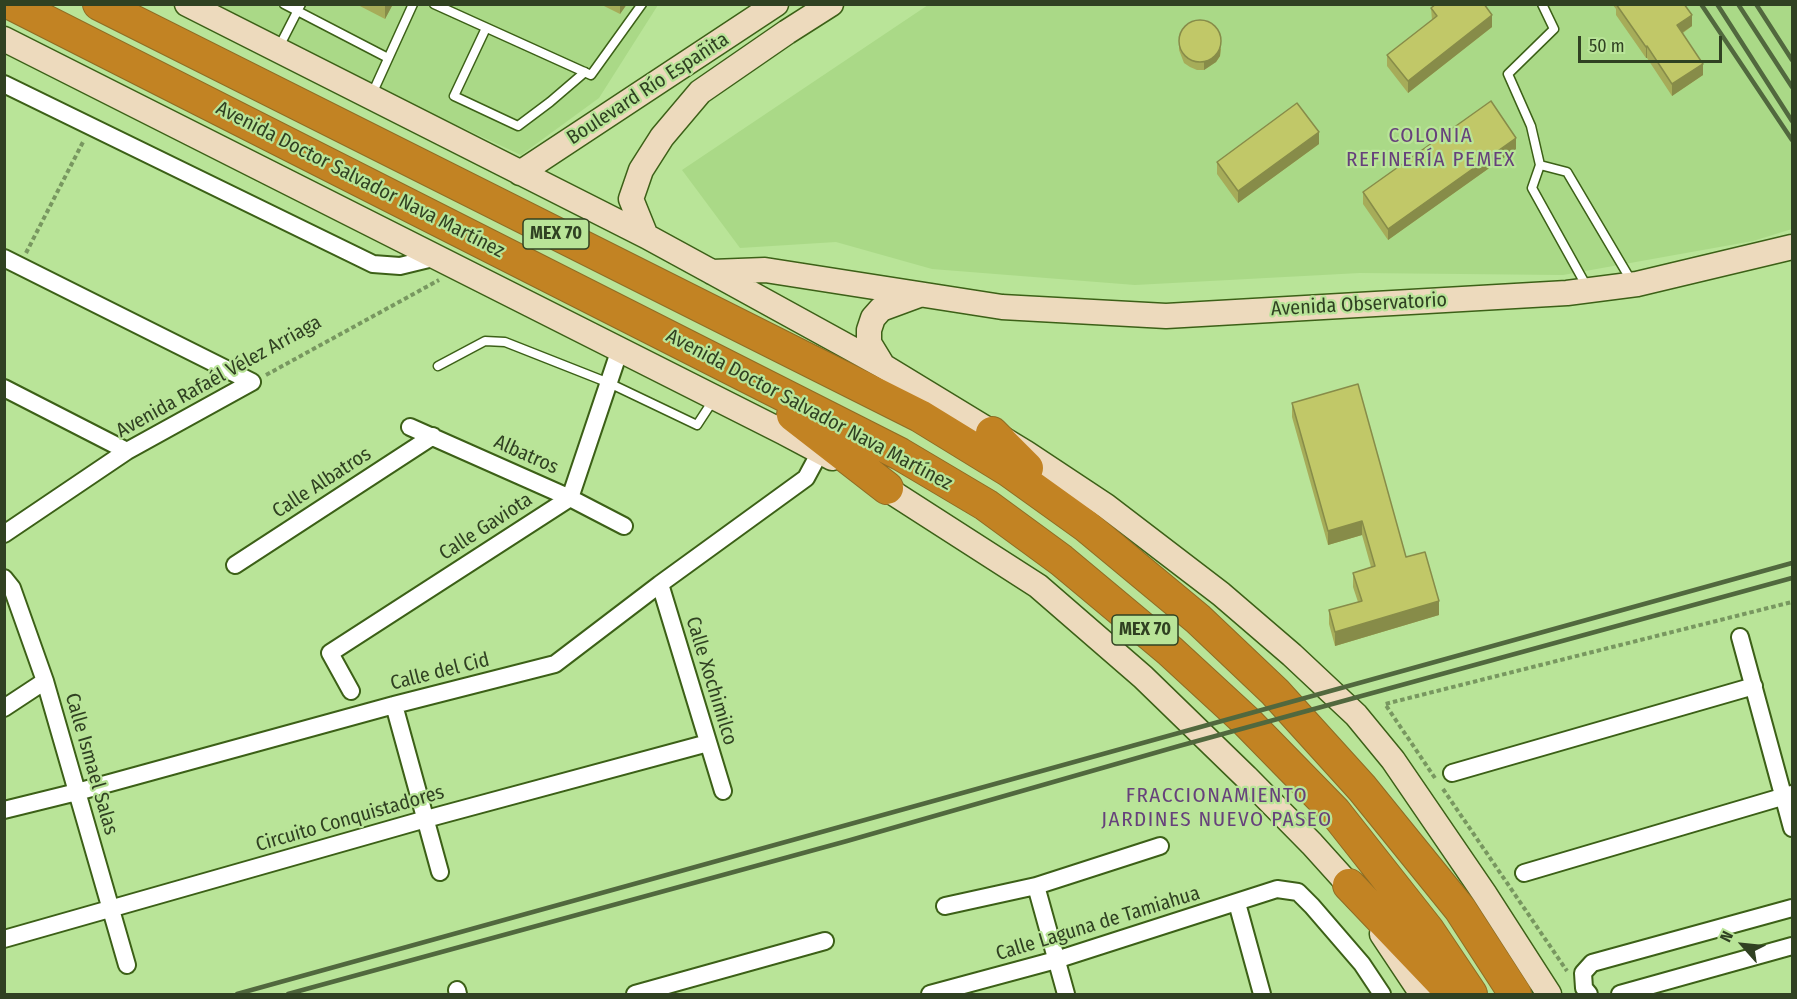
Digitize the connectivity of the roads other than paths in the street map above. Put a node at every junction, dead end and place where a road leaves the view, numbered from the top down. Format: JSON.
{"nodes":[{"id":1,"x":99,"y":4,"type":"edge"},
{"id":2,"x":186,"y":4,"type":"edge"},
{"id":3,"x":284,"y":4,"type":"edge"},
{"id":4,"x":413,"y":4,"type":"edge"},
{"id":5,"x":434,"y":4,"type":"edge"},
{"id":6,"x":642,"y":4,"type":"edge"},
{"id":7,"x":776,"y":4,"type":"edge"},
{"id":8,"x":831,"y":4,"type":"edge"},
{"id":9,"x":1542,"y":4,"type":"edge"},
{"id":10,"x":13,"y":5,"type":"edge"},
{"id":11,"x":299,"y":8,"type":"edge"},
{"id":12,"x":486,"y":28,"type":"junction"},
{"id":13,"x":4,"y":39,"type":"edge"},
{"id":14,"x":277,"y":50,"type":"junction"},
{"id":15,"x":388,"y":58,"type":"junction"},
{"id":16,"x":585,"y":72,"type":"junction"},
{"id":17,"x":4,"y":84,"type":"edge"},
{"id":18,"x":370,"y":98,"type":"junction"},
{"id":19,"x":1540,"y":165,"type":"junction"},
{"id":20,"x":520,"y":173,"type":"junction"},
{"id":21,"x":646,"y":236,"type":"junction"},
{"id":22,"x":1792,"y":247,"type":"edge"},
{"id":23,"x":436,"y":257,"type":"junction"},
{"id":24,"x":12,"y":261,"type":"edge"},
{"id":25,"x":712,"y":272,"type":"junction"},
{"id":26,"x":1633,"y":285,"type":"junction"},
{"id":27,"x":1588,"y":290,"type":"junction"},
{"id":28,"x":922,"y":294,"type":"junction"},
{"id":29,"x":620,"y":349,"type":"junction"},
{"id":30,"x":438,"y":366,"type":"dead end"},
{"id":31,"x":883,"y":366,"type":"junction"},
{"id":32,"x":733,"y":369,"type":"junction"},
{"id":33,"x":609,"y":382,"type":"junction"},
{"id":34,"x":4,"y":388,"type":"edge"},
{"id":35,"x":715,"y":397,"type":"junction"},
{"id":36,"x":410,"y":427,"type":"dead end"},
{"id":37,"x":992,"y":433,"type":"junction"},
{"id":38,"x":433,"y":436,"type":"junction"},
{"id":39,"x":127,"y":451,"type":"junction"},
{"id":40,"x":820,"y":452,"type":"junction"},
{"id":41,"x":887,"y":488,"type":"junction"},
{"id":42,"x":570,"y":498,"type":"junction"},
{"id":43,"x":624,"y":526,"type":"dead end"},
{"id":44,"x":1086,"y":526,"type":"junction"},
{"id":45,"x":6,"y":531,"type":"edge"},
{"id":46,"x":235,"y":565,"type":"dead end"},
{"id":47,"x":4,"y":578,"type":"edge"},
{"id":48,"x":660,"y":584,"type":"junction"},
{"id":49,"x":1740,"y":637,"type":"dead end"},
{"id":50,"x":45,"y":681,"type":"junction"},
{"id":51,"x":1754,"y":686,"type":"junction"},
{"id":52,"x":351,"y":691,"type":"dead end"},
{"id":53,"x":394,"y":705,"type":"junction"},
{"id":54,"x":4,"y":708,"type":"edge"},
{"id":55,"x":708,"y":743,"type":"junction"},
{"id":56,"x":1452,"y":773,"type":"dead end"},
{"id":57,"x":723,"y":791,"type":"dead end"},
{"id":58,"x":77,"y":792,"type":"junction"},
{"id":59,"x":1788,"y":795,"type":"edge"},
{"id":60,"x":4,"y":810,"type":"edge"},
{"id":61,"x":426,"y":819,"type":"junction"},
{"id":62,"x":1792,"y":828,"type":"edge"},
{"id":63,"x":1160,"y":846,"type":"dead end"},
{"id":64,"x":440,"y":872,"type":"dead end"},
{"id":65,"x":1524,"y":873,"type":"dead end"},
{"id":66,"x":1348,"y":885,"type":"junction"},
{"id":67,"x":1036,"y":886,"type":"junction"},
{"id":68,"x":1237,"y":903,"type":"junction"},
{"id":69,"x":945,"y":906,"type":"dead end"},
{"id":70,"x":1792,"y":908,"type":"edge"},
{"id":71,"x":111,"y":910,"type":"junction"},
{"id":72,"x":4,"y":939,"type":"edge"},
{"id":73,"x":825,"y":941,"type":"dead end"},
{"id":74,"x":1792,"y":946,"type":"edge"},
{"id":75,"x":1056,"y":960,"type":"junction"},
{"id":76,"x":127,"y":965,"type":"dead end"},
{"id":77,"x":635,"y":994,"type":"edge"},
{"id":78,"x":930,"y":994,"type":"edge"},
{"id":79,"x":1066,"y":994,"type":"edge"},
{"id":80,"x":1262,"y":994,"type":"edge"},
{"id":81,"x":1382,"y":994,"type":"edge"},
{"id":82,"x":1422,"y":994,"type":"edge"},
{"id":83,"x":1453,"y":994,"type":"edge"},
{"id":84,"x":1471,"y":994,"type":"edge"},
{"id":85,"x":1515,"y":994,"type":"edge"},
{"id":86,"x":1549,"y":994,"type":"edge"},
{"id":87,"x":1589,"y":994,"type":"edge"},
{"id":88,"x":1620,"y":994,"type":"edge"}],
"edges":[{"from":1,"to":44,"type":"highway","name":"Avenida Doctor Salvador Nava Martínez","number":"MEX 70"},
{"from":2,"to":14,"type":"main road"},
{"from":3,"to":11,"type":"lane"},
{"from":4,"to":15,"type":"lane"},
{"from":5,"to":12,"type":"lane"},
{"from":6,"to":16,"type":"lane"},
{"from":7,"to":20,"type":"main road","name":"Boulevard Río Españita"},
{"from":8,"to":21,"type":"main road","name":"Boulevard Río Españita"},
{"from":9,"to":19,"type":"lane"},
{"from":10,"to":32,"type":"highway","name":"Avenida Doctor Salvador Nava Martínez","number":"MEX 70"},
{"from":11,"to":14,"type":"lane"},
{"from":11,"to":15,"type":"lane"},
{"from":12,"to":16,"type":"lane"},
{"from":12,"to":16,"type":"lane"},
{"from":13,"to":23,"type":"main road","name":"Avenida Doctor Salvador Nava Martínez"},
{"from":14,"to":18,"type":"main road"},
{"from":15,"to":18,"type":"lane"},
{"from":17,"to":23,"type":"street"},
{"from":18,"to":20,"type":"main road"},
{"from":19,"to":26,"type":"lane"},
{"from":19,"to":27,"type":"lane"},
{"from":20,"to":21,"type":"main road"},
{"from":21,"to":25,"type":"main road"},
{"from":22,"to":26,"type":"main road","name":"Avenida Observatorio"},
{"from":23,"to":29,"type":"main road","name":"Avenida Doctor Salvador Nava Martínez"},
{"from":24,"to":39,"type":"street","name":"Avenida Rafaél Vélez Arriaga"},
{"from":25,"to":28,"type":"main road","name":"Avenida Observatorio"},
{"from":25,"to":31,"type":"main road"},
{"from":26,"to":27,"type":"main road","name":"Avenida Observatorio"},
{"from":27,"to":28,"type":"main road","name":"Avenida Observatorio"},
{"from":28,"to":31,"type":"main road"},
{"from":29,"to":33,"type":"street"},
{"from":29,"to":35,"type":"main road","name":"Avenida Doctor Salvador Nava Martínez"},
{"from":30,"to":33,"type":"lane"},
{"from":31,"to":37,"type":"main road"},
{"from":32,"to":41,"type":"highway"},
{"from":32,"to":84,"type":"highway","name":"Avenida Doctor Salvador Nava Martínez","number":"MEX 70"},
{"from":33,"to":35,"type":"lane"},
{"from":33,"to":42,"type":"street"},
{"from":34,"to":39,"type":"street"},
{"from":35,"to":40,"type":"main road","name":"Avenida Doctor Salvador Nava Martínez"},
{"from":36,"to":38,"type":"street","name":"Albatros"},
{"from":37,"to":44,"type":"highway"},
{"from":37,"to":86,"type":"main road"},
{"from":38,"to":42,"type":"street","name":"Albatros"},
{"from":38,"to":46,"type":"street","name":"Calle Albatros"},
{"from":39,"to":45,"type":"street","name":"Avenida Rafaél Vélez Arriaga"},
{"from":40,"to":41,"type":"main road","name":"Avenida Doctor Salvador Nava Martínez"},
{"from":40,"to":48,"type":"street","name":"Calle del Cid"},
{"from":41,"to":66,"type":"main road","name":"Avenida Doctor Salvador Nava Martínez"},
{"from":42,"to":43,"type":"street","name":"Albatros"},
{"from":42,"to":52,"type":"street","name":"Calle Gaviota"},
{"from":44,"to":85,"type":"highway","name":"Avenida Doctor Salvador Nava Martínez","number":"MEX 70"},
{"from":47,"to":50,"type":"street","name":"Calle Ismael Salas"},
{"from":48,"to":53,"type":"street","name":"Calle del Cid"},
{"from":48,"to":55,"type":"street","name":"Calle Xochimilco"},
{"from":49,"to":51,"type":"street"},
{"from":50,"to":54,"type":"street"},
{"from":50,"to":58,"type":"street","name":"Calle Ismael Salas"},
{"from":51,"to":56,"type":"street"},
{"from":51,"to":59,"type":"street"},
{"from":53,"to":58,"type":"street","name":"Calle del Cid"},
{"from":53,"to":61,"type":"street"},
{"from":55,"to":57,"type":"street","name":"Calle Xochimilco"},
{"from":55,"to":61,"type":"street","name":"Circuito Conquistadores"},
{"from":58,"to":60,"type":"street","name":"Calle del Cid"},
{"from":58,"to":71,"type":"street","name":"Calle Ismael Salas"},
{"from":59,"to":62,"type":"street"},
{"from":59,"to":65,"type":"street"},
{"from":61,"to":64,"type":"street"},
{"from":61,"to":71,"type":"street","name":"Circuito Conquistadores"},
{"from":63,"to":67,"type":"street"},
{"from":66,"to":82,"type":"main road","name":"Avenida Doctor Salvador Nava Martínez"},
{"from":66,"to":83,"type":"highway"},
{"from":67,"to":69,"type":"street"},
{"from":67,"to":75,"type":"street"},
{"from":68,"to":75,"type":"street","name":"Calle Laguna de Tamiahua"},
{"from":68,"to":80,"type":"street"},
{"from":68,"to":81,"type":"street","name":"Calle Laguna de Tamiahua"},
{"from":70,"to":87,"type":"street"},
{"from":71,"to":72,"type":"street","name":"Circuito Conquistadores"},
{"from":71,"to":76,"type":"street","name":"Calle Ismael Salas"},
{"from":73,"to":77,"type":"street"},
{"from":74,"to":88,"type":"street"},
{"from":75,"to":78,"type":"street","name":"Calle Laguna de Tamiahua"},
{"from":75,"to":79,"type":"street"}]}
